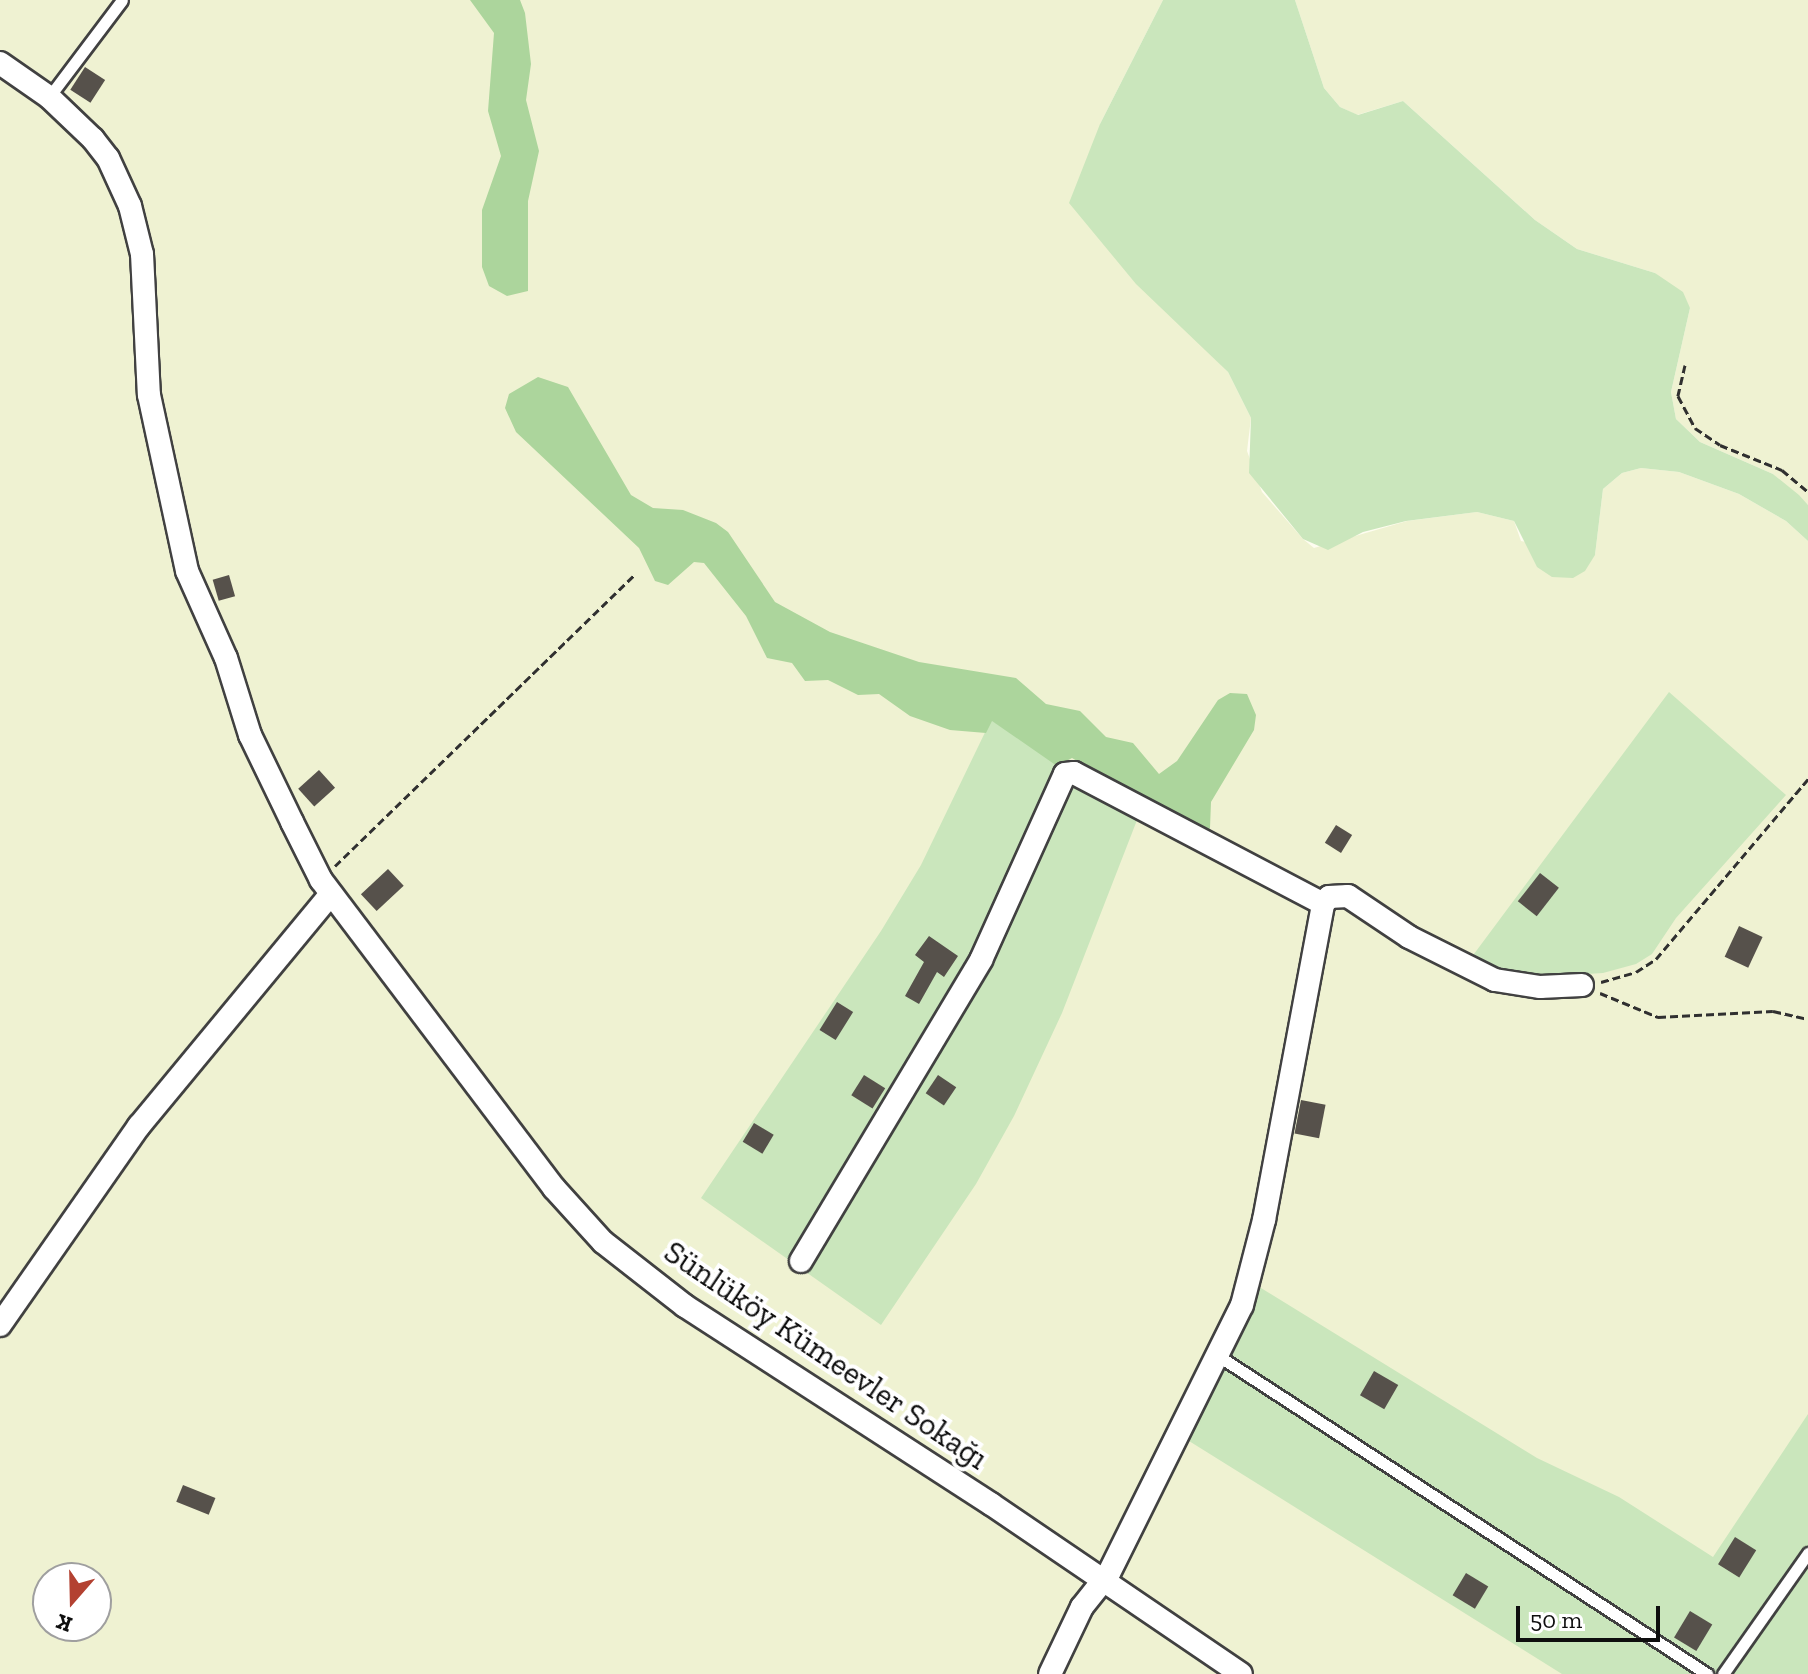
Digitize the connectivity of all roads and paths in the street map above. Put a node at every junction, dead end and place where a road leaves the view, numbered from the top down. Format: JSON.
{"nodes":[{"id":1,"x":122,"y":0,"type":"edge"},
{"id":2,"x":0,"y":63,"type":"edge"},
{"id":3,"x":49,"y":97,"type":"junction"},
{"id":4,"x":1685,"y":365,"type":"dead end"},
{"id":5,"x":1808,"y":492,"type":"edge"},
{"id":6,"x":635,"y":574,"type":"dead end"},
{"id":7,"x":1808,"y":779,"type":"edge"},
{"id":8,"x":326,"y":887,"type":"junction"},
{"id":9,"x":1323,"y":904,"type":"junction"},
{"id":10,"x":1582,"y":985,"type":"junction"},
{"id":11,"x":1808,"y":1019,"type":"edge"},
{"id":12,"x":801,"y":1261,"type":"dead end"},
{"id":13,"x":0,"y":1325,"type":"edge"},
{"id":14,"x":1217,"y":1355,"type":"junction"},
{"id":15,"x":1808,"y":1553,"type":"edge"},
{"id":16,"x":1101,"y":1583,"type":"junction"},
{"id":17,"x":1050,"y":1674,"type":"edge"},
{"id":18,"x":1241,"y":1674,"type":"edge"},
{"id":19,"x":1707,"y":1674,"type":"edge"},
{"id":20,"x":1723,"y":1674,"type":"edge"}],
"edges":[{"from":1,"to":3,"type":"lane"},
{"from":2,"to":3,"type":"street","name":"Sünlüköy Kümeevler Sokağı"},
{"from":3,"to":8,"type":"street","name":"Sünlüköy Kümeevler Sokağı"},
{"from":4,"to":5,"type":"path"},
{"from":6,"to":8,"type":"path"},
{"from":7,"to":10,"type":"path"},
{"from":8,"to":13,"type":"street"},
{"from":8,"to":16,"type":"street","name":"Sünlüköy Kümeevler Sokağı"},
{"from":9,"to":10,"type":"street"},
{"from":9,"to":12,"type":"street","name":"Sünlüköy Kümeevler Sokağı"},
{"from":9,"to":14,"type":"street"},
{"from":10,"to":11,"type":"path"},
{"from":14,"to":16,"type":"street"},
{"from":14,"to":19,"type":"lane"},
{"from":15,"to":20,"type":"lane"},
{"from":16,"to":17,"type":"street"},
{"from":16,"to":18,"type":"street","name":"Sünlüköy Kümeevler Sokağı"}]}
